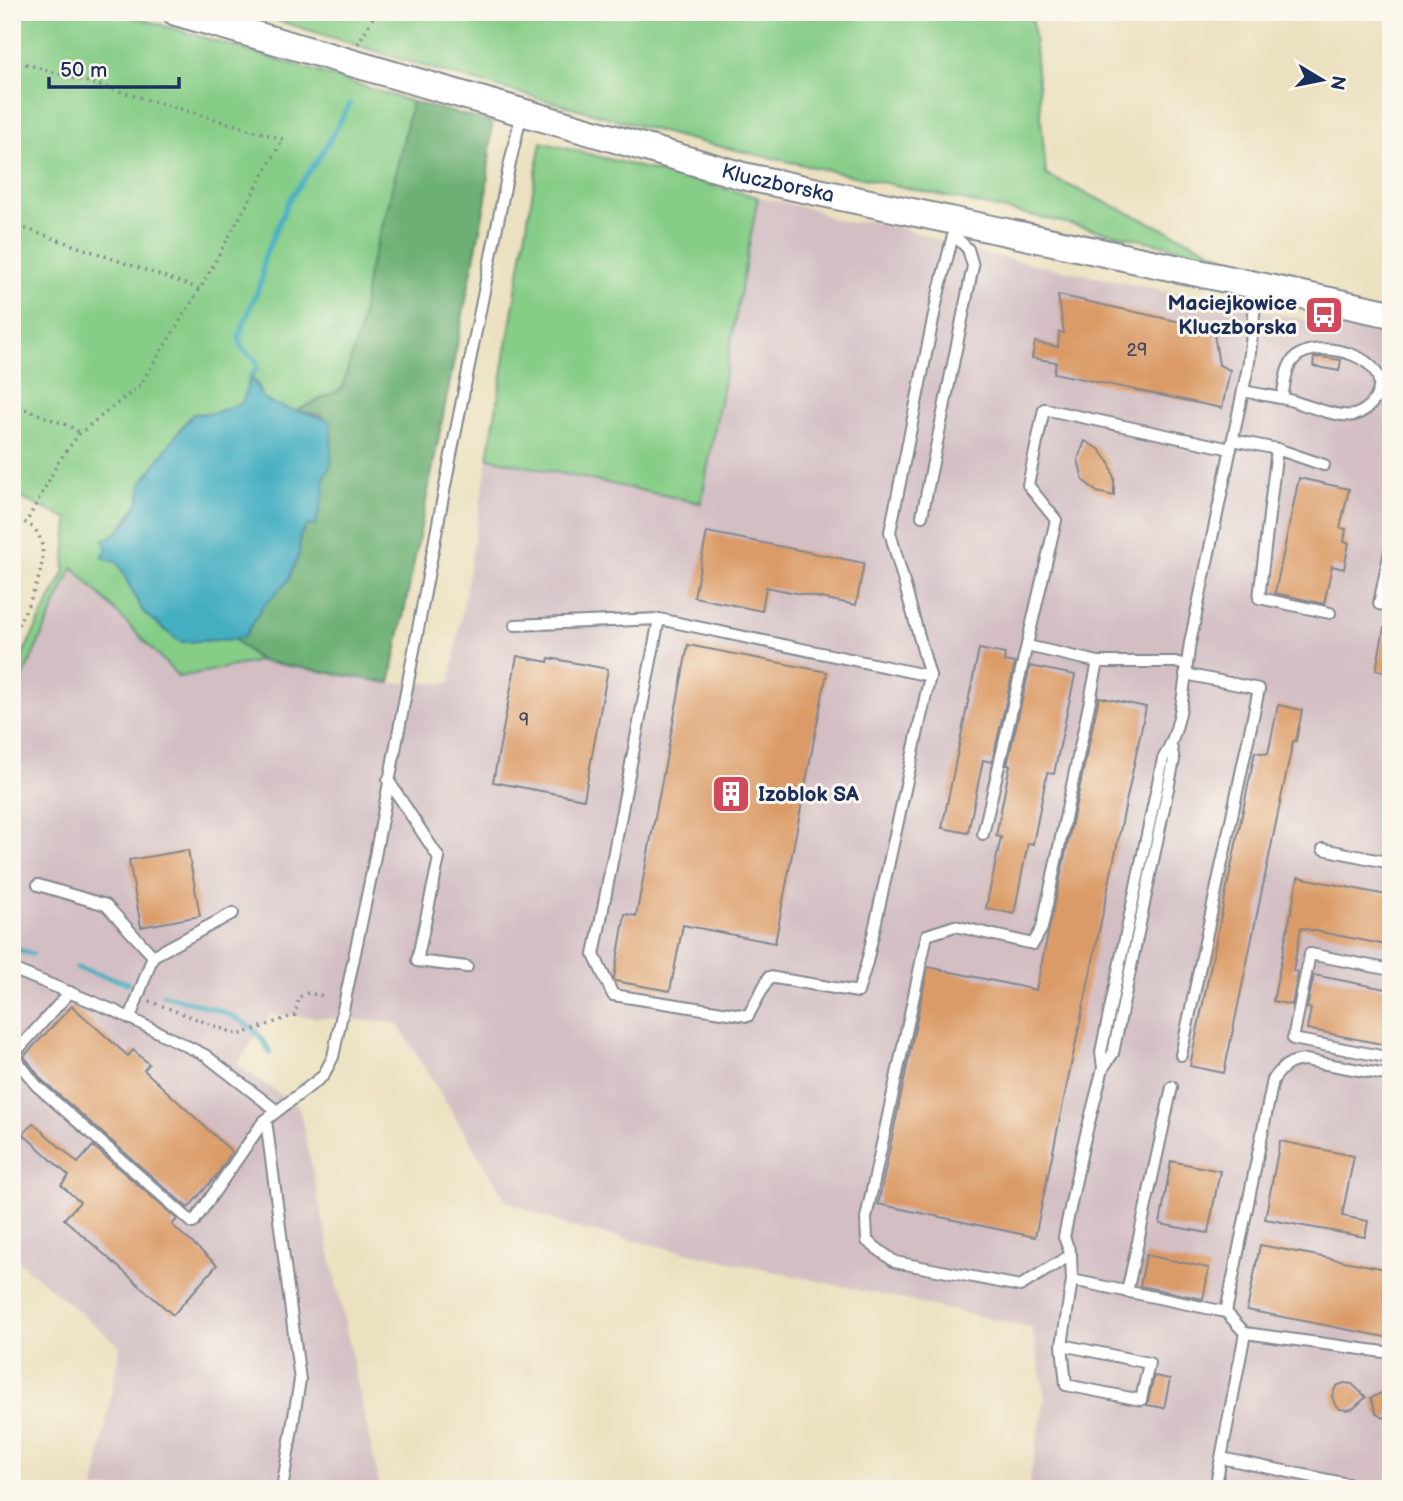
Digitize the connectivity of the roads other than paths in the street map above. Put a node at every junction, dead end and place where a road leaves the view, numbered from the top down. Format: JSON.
{"nodes":[{"id":1,"x":176,"y":12,"type":"edge"},
{"id":2,"x":522,"y":112,"type":"junction"},
{"id":3,"x":955,"y":228,"type":"junction"},
{"id":4,"x":1257,"y":286,"type":"junction"},
{"id":5,"x":1391,"y":314,"type":"edge"},
{"id":6,"x":1243,"y":391,"type":"junction"},
{"id":7,"x":1282,"y":398,"type":"junction"},
{"id":8,"x":1232,"y":444,"type":"junction"},
{"id":9,"x":1277,"y":449,"type":"junction"},
{"id":10,"x":1324,"y":466,"type":"dead end"},
{"id":11,"x":922,"y":516,"type":"dead end"},
{"id":12,"x":1391,"y":546,"type":"edge"},
{"id":13,"x":1391,"y":606,"type":"edge"},
{"id":14,"x":1331,"y":613,"type":"dead end"},
{"id":15,"x":659,"y":620,"type":"junction"},
{"id":16,"x":515,"y":625,"type":"dead end"},
{"id":17,"x":1027,"y":646,"type":"junction"},
{"id":18,"x":1098,"y":662,"type":"junction"},
{"id":19,"x":1186,"y":669,"type":"junction"},
{"id":20,"x":930,"y":676,"type":"junction"},
{"id":21,"x":388,"y":780,"type":"junction"},
{"id":22,"x":983,"y":834,"type":"dead end"},
{"id":23,"x":1322,"y":849,"type":"dead end"},
{"id":24,"x":1391,"y":863,"type":"edge"},
{"id":25,"x":38,"y":885,"type":"dead end"},
{"id":26,"x":233,"y":913,"type":"dead end"},
{"id":27,"x":153,"y":956,"type":"junction"},
{"id":28,"x":467,"y":967,"type":"dead end"},
{"id":29,"x":12,"y":969,"type":"edge"},
{"id":30,"x":1391,"y":970,"type":"edge"},
{"id":31,"x":70,"y":992,"type":"junction"},
{"id":32,"x":130,"y":1018,"type":"junction"},
{"id":33,"x":1181,"y":1055,"type":"dead end"},
{"id":34,"x":1391,"y":1058,"type":"edge"},
{"id":35,"x":1391,"y":1076,"type":"edge"},
{"id":36,"x":1172,"y":1087,"type":"dead end"},
{"id":37,"x":277,"y":1111,"type":"junction"},
{"id":38,"x":266,"y":1120,"type":"junction"},
{"id":39,"x":1071,"y":1255,"type":"junction"},
{"id":40,"x":1072,"y":1280,"type":"junction"},
{"id":41,"x":1127,"y":1292,"type":"junction"},
{"id":42,"x":1226,"y":1312,"type":"junction"},
{"id":43,"x":1245,"y":1333,"type":"junction"},
{"id":44,"x":1062,"y":1345,"type":"junction"},
{"id":45,"x":1391,"y":1353,"type":"edge"},
{"id":46,"x":1221,"y":1458,"type":"junction"},
{"id":47,"x":282,"y":1489,"type":"edge"},
{"id":48,"x":1215,"y":1489,"type":"edge"},
{"id":49,"x":1372,"y":1489,"type":"edge"}],
"edges":[{"from":1,"to":2,"type":"street","name":"Kluczborska"},
{"from":2,"to":3,"type":"street","name":"Kluczborska"},
{"from":2,"to":21,"type":"lane"},
{"from":3,"to":4,"type":"street","name":"Kluczborska"},
{"from":3,"to":11,"type":"lane"},
{"from":3,"to":20,"type":"lane"},
{"from":4,"to":5,"type":"street","name":"Kluczborska"},
{"from":4,"to":6,"type":"lane"},
{"from":6,"to":7,"type":"lane"},
{"from":6,"to":8,"type":"lane"},
{"from":7,"to":7,"type":"lane"},
{"from":8,"to":9,"type":"lane"},
{"from":8,"to":17,"type":"lane"},
{"from":8,"to":19,"type":"lane"},
{"from":9,"to":10,"type":"lane"},
{"from":9,"to":14,"type":"lane"},
{"from":12,"to":13,"type":"lane"},
{"from":15,"to":16,"type":"lane"},
{"from":15,"to":20,"type":"lane"},
{"from":15,"to":20,"type":"lane"},
{"from":17,"to":18,"type":"lane"},
{"from":17,"to":22,"type":"lane"},
{"from":18,"to":19,"type":"lane"},
{"from":18,"to":39,"type":"lane"},
{"from":19,"to":33,"type":"lane"},
{"from":19,"to":39,"type":"lane"},
{"from":21,"to":28,"type":"lane"},
{"from":21,"to":37,"type":"lane"},
{"from":23,"to":24,"type":"lane"},
{"from":25,"to":27,"type":"lane"},
{"from":26,"to":27,"type":"lane"},
{"from":27,"to":32,"type":"lane"},
{"from":29,"to":31,"type":"lane"},
{"from":30,"to":34,"type":"lane"},
{"from":31,"to":32,"type":"lane"},
{"from":31,"to":38,"type":"lane"},
{"from":32,"to":37,"type":"lane"},
{"from":35,"to":42,"type":"lane"},
{"from":36,"to":41,"type":"lane"},
{"from":37,"to":38,"type":"lane"},
{"from":38,"to":47,"type":"lane"},
{"from":39,"to":40,"type":"lane"},
{"from":40,"to":41,"type":"lane"},
{"from":40,"to":44,"type":"lane"},
{"from":41,"to":42,"type":"lane"},
{"from":42,"to":43,"type":"lane"},
{"from":43,"to":45,"type":"lane"},
{"from":43,"to":46,"type":"lane"},
{"from":44,"to":44,"type":"lane"},
{"from":46,"to":48,"type":"lane"},
{"from":46,"to":49,"type":"lane"}]}
